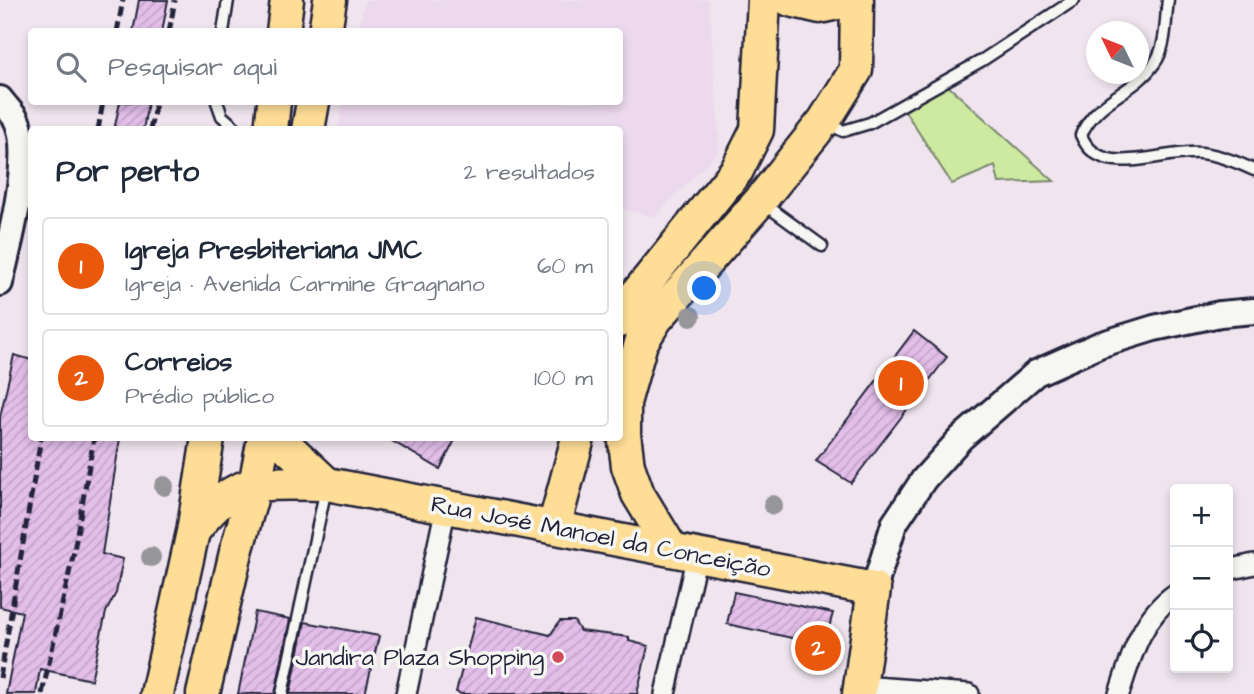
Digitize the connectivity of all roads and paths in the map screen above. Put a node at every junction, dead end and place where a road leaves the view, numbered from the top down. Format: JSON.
{"nodes":[{"id":1,"x":228,"y":0,"type":"edge"},
{"id":2,"x":287,"y":0,"type":"edge"},
{"id":3,"x":330,"y":0,"type":"edge"},
{"id":4,"x":764,"y":0,"type":"edge"},
{"id":5,"x":790,"y":0,"type":"edge"},
{"id":6,"x":851,"y":0,"type":"edge"},
{"id":7,"x":857,"y":0,"type":"edge"},
{"id":8,"x":1168,"y":0,"type":"edge"},
{"id":9,"x":1070,"y":1,"type":"edge"},
{"id":10,"x":224,"y":28,"type":"edge"},
{"id":11,"x":284,"y":28,"type":"edge"},
{"id":12,"x":326,"y":28,"type":"edge"},
{"id":13,"x":0,"y":99,"type":"edge"},
{"id":14,"x":218,"y":105,"type":"edge"},
{"id":15,"x":274,"y":105,"type":"edge"},
{"id":16,"x":312,"y":105,"type":"edge"},
{"id":17,"x":824,"y":121,"type":"junction"},
{"id":18,"x":233,"y":126,"type":"edge"},
{"id":19,"x":271,"y":126,"type":"edge"},
{"id":20,"x":309,"y":126,"type":"edge"},
{"id":21,"x":1254,"y":170,"type":"edge"},
{"id":22,"x":760,"y":201,"type":"junction"},
{"id":23,"x":822,"y":246,"type":"dead end"},
{"id":24,"x":0,"y":283,"type":"edge"},
{"id":25,"x":1254,"y":311,"type":"edge"},
{"id":26,"x":623,"y":316,"type":"edge"},
{"id":27,"x":208,"y":441,"type":"edge"},
{"id":28,"x":263,"y":441,"type":"edge"},
{"id":29,"x":281,"y":441,"type":"edge"},
{"id":30,"x":577,"y":441,"type":"edge"},
{"id":31,"x":327,"y":484,"type":"junction"},
{"id":32,"x":255,"y":485,"type":"junction"},
{"id":33,"x":446,"y":507,"type":"junction"},
{"id":34,"x":554,"y":527,"type":"junction"},
{"id":35,"x":193,"y":532,"type":"junction"},
{"id":36,"x":685,"y":552,"type":"junction"},
{"id":37,"x":1254,"y":564,"type":"edge"},
{"id":38,"x":1233,"y":569,"type":"edge"},
{"id":39,"x":874,"y":589,"type":"junction"},
{"id":40,"x":1170,"y":599,"type":"edge"},
{"id":41,"x":860,"y":690,"type":"edge"},
{"id":42,"x":156,"y":694,"type":"edge"},
{"id":43,"x":204,"y":694,"type":"edge"},
{"id":44,"x":282,"y":694,"type":"edge"},
{"id":45,"x":406,"y":694,"type":"edge"},
{"id":46,"x":665,"y":694,"type":"edge"},
{"id":47,"x":969,"y":694,"type":"edge"},
{"id":48,"x":1119,"y":694,"type":"edge"}],
"edges":[{"from":1,"to":10,"type":"lane"},
{"from":2,"to":11,"type":"main road"},
{"from":3,"to":12,"type":"main road"},
{"from":4,"to":26,"type":"main road"},
{"from":5,"to":6,"type":"main road"},
{"from":7,"to":17,"type":"main road"},
{"from":8,"to":21,"type":"lane"},
{"from":9,"to":17,"type":"lane"},
{"from":13,"to":24,"type":"street"},
{"from":14,"to":18,"type":"lane"},
{"from":15,"to":19,"type":"main road"},
{"from":16,"to":20,"type":"main road"},
{"from":17,"to":22,"type":"main road"},
{"from":22,"to":23,"type":"lane"},
{"from":22,"to":36,"type":"main road"},
{"from":25,"to":39,"type":"street"},
{"from":27,"to":35,"type":"main road"},
{"from":28,"to":32,"type":"main road"},
{"from":29,"to":31,"type":"main road"},
{"from":30,"to":34,"type":"main road"},
{"from":31,"to":32,"type":"main road","name":"Rua José Manoel da Conceição"},
{"from":31,"to":33,"type":"main road","name":"Rua José Manoel da Conceição"},
{"from":31,"to":44,"type":"lane"},
{"from":32,"to":35,"type":"main road"},
{"from":32,"to":43,"type":"main road"},
{"from":33,"to":34,"type":"main road","name":"Rua José Manoel da Conceição"},
{"from":33,"to":45,"type":"street"},
{"from":34,"to":36,"type":"main road","name":"Rua José Manoel da Conceição"},
{"from":35,"to":42,"type":"main road"},
{"from":36,"to":39,"type":"main road","name":"Rua José Manoel da Conceição"},
{"from":36,"to":46,"type":"street"},
{"from":37,"to":38,"type":"street"},
{"from":39,"to":41,"type":"main road"},
{"from":40,"to":48,"type":"street"},
{"from":41,"to":47,"type":"street"}]}
